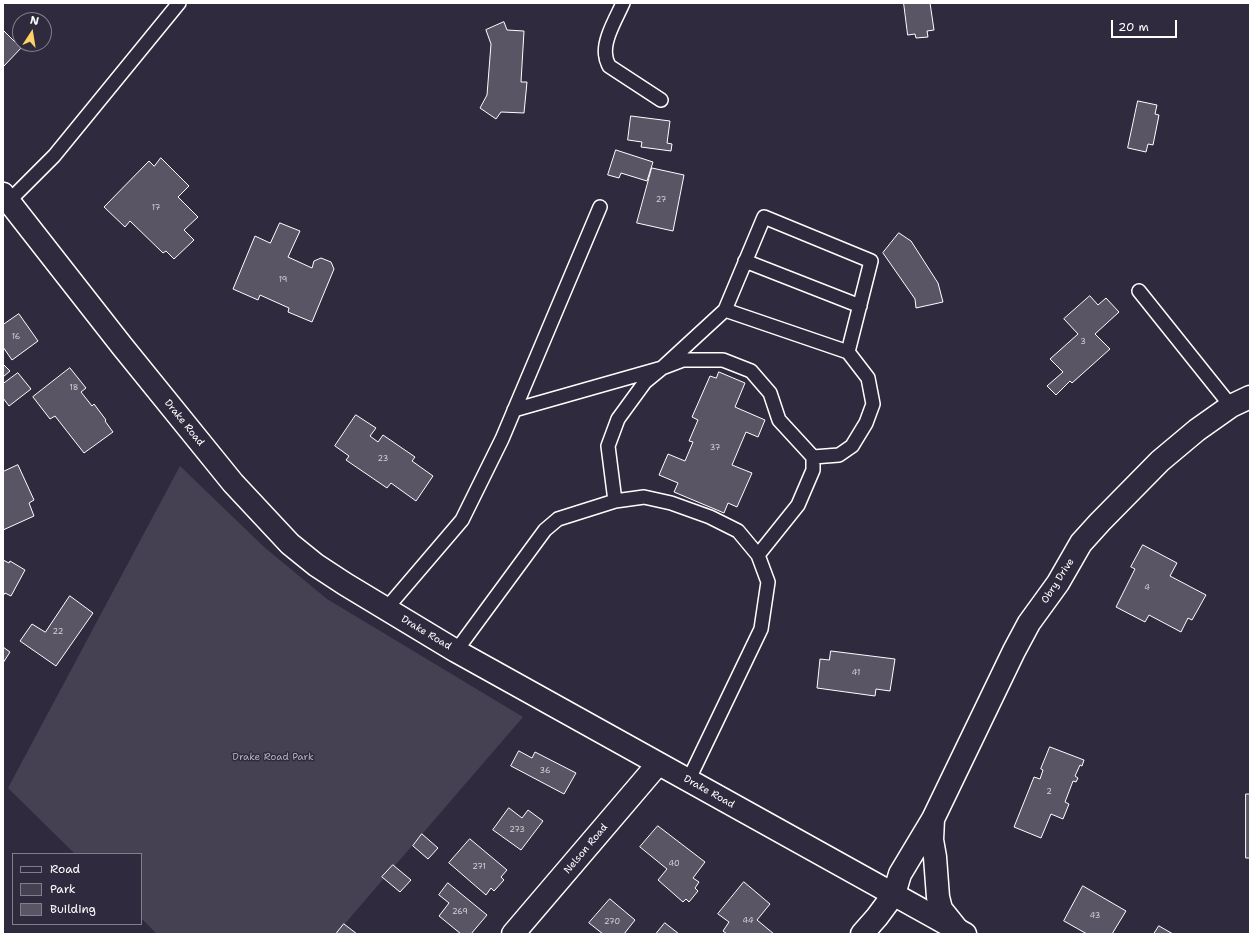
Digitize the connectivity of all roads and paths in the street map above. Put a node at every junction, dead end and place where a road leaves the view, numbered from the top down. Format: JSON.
{"nodes":[{"id":1,"x":179,"y":3,"type":"edge"},
{"id":2,"x":623,"y":3,"type":"edge"},
{"id":3,"x":661,"y":100,"type":"dead end"},
{"id":4,"x":6,"y":198,"type":"edge"},
{"id":5,"x":600,"y":207,"type":"dead end"},
{"id":6,"x":746,"y":261,"type":"junction"},
{"id":7,"x":1139,"y":291,"type":"dead end"},
{"id":8,"x":860,"y":306,"type":"junction"},
{"id":9,"x":725,"y":310,"type":"junction"},
{"id":10,"x":848,"y":352,"type":"junction"},
{"id":11,"x":662,"y":368,"type":"junction"},
{"id":12,"x":1241,"y":401,"type":"edge"},
{"id":13,"x":514,"y":410,"type":"junction"},
{"id":14,"x":813,"y":457,"type":"junction"},
{"id":15,"x":615,"y":501,"type":"junction"},
{"id":16,"x":758,"y":555,"type":"junction"},
{"id":17,"x":386,"y":609,"type":"junction"},
{"id":18,"x":456,"y":651,"type":"junction"},
{"id":19,"x":658,"y":764,"type":"junction"},
{"id":20,"x":688,"y":781,"type":"junction"},
{"id":21,"x":933,"y":819,"type":"junction"},
{"id":22,"x":894,"y":894,"type":"junction"},
{"id":23,"x":961,"y":932,"type":"edge"},
{"id":24,"x":513,"y":934,"type":"edge"},
{"id":25,"x":862,"y":934,"type":"edge"}],
"edges":[{"from":1,"to":4,"type":"lane"},
{"from":2,"to":3,"type":"lane"},
{"from":4,"to":17,"type":"street","name":"Drake Road"},
{"from":5,"to":13,"type":"lane"},
{"from":6,"to":8,"type":"lane"},
{"from":6,"to":8,"type":"lane"},
{"from":6,"to":9,"type":"lane"},
{"from":7,"to":12,"type":"lane"},
{"from":8,"to":10,"type":"lane"},
{"from":9,"to":10,"type":"lane"},
{"from":9,"to":11,"type":"lane"},
{"from":10,"to":14,"type":"lane"},
{"from":11,"to":13,"type":"lane"},
{"from":11,"to":14,"type":"lane"},
{"from":11,"to":15,"type":"lane"},
{"from":12,"to":21,"type":"street","name":"Obry Drive"},
{"from":13,"to":17,"type":"lane"},
{"from":14,"to":16,"type":"lane"},
{"from":15,"to":16,"type":"lane"},
{"from":15,"to":18,"type":"lane"},
{"from":16,"to":20,"type":"lane"},
{"from":17,"to":18,"type":"street","name":"Drake Road"},
{"from":18,"to":19,"type":"street","name":"Drake Road"},
{"from":19,"to":20,"type":"street","name":"Drake Road"},
{"from":19,"to":24,"type":"street","name":"Nelson Road"},
{"from":20,"to":22,"type":"street","name":"Drake Road"},
{"from":21,"to":22,"type":"street","name":"Obry Drive"},
{"from":21,"to":23,"type":"street","name":"Obry Drive"},
{"from":22,"to":23,"type":"street","name":"Drake Road"},
{"from":22,"to":25,"type":"street","name":"Obry Drive"}]}
